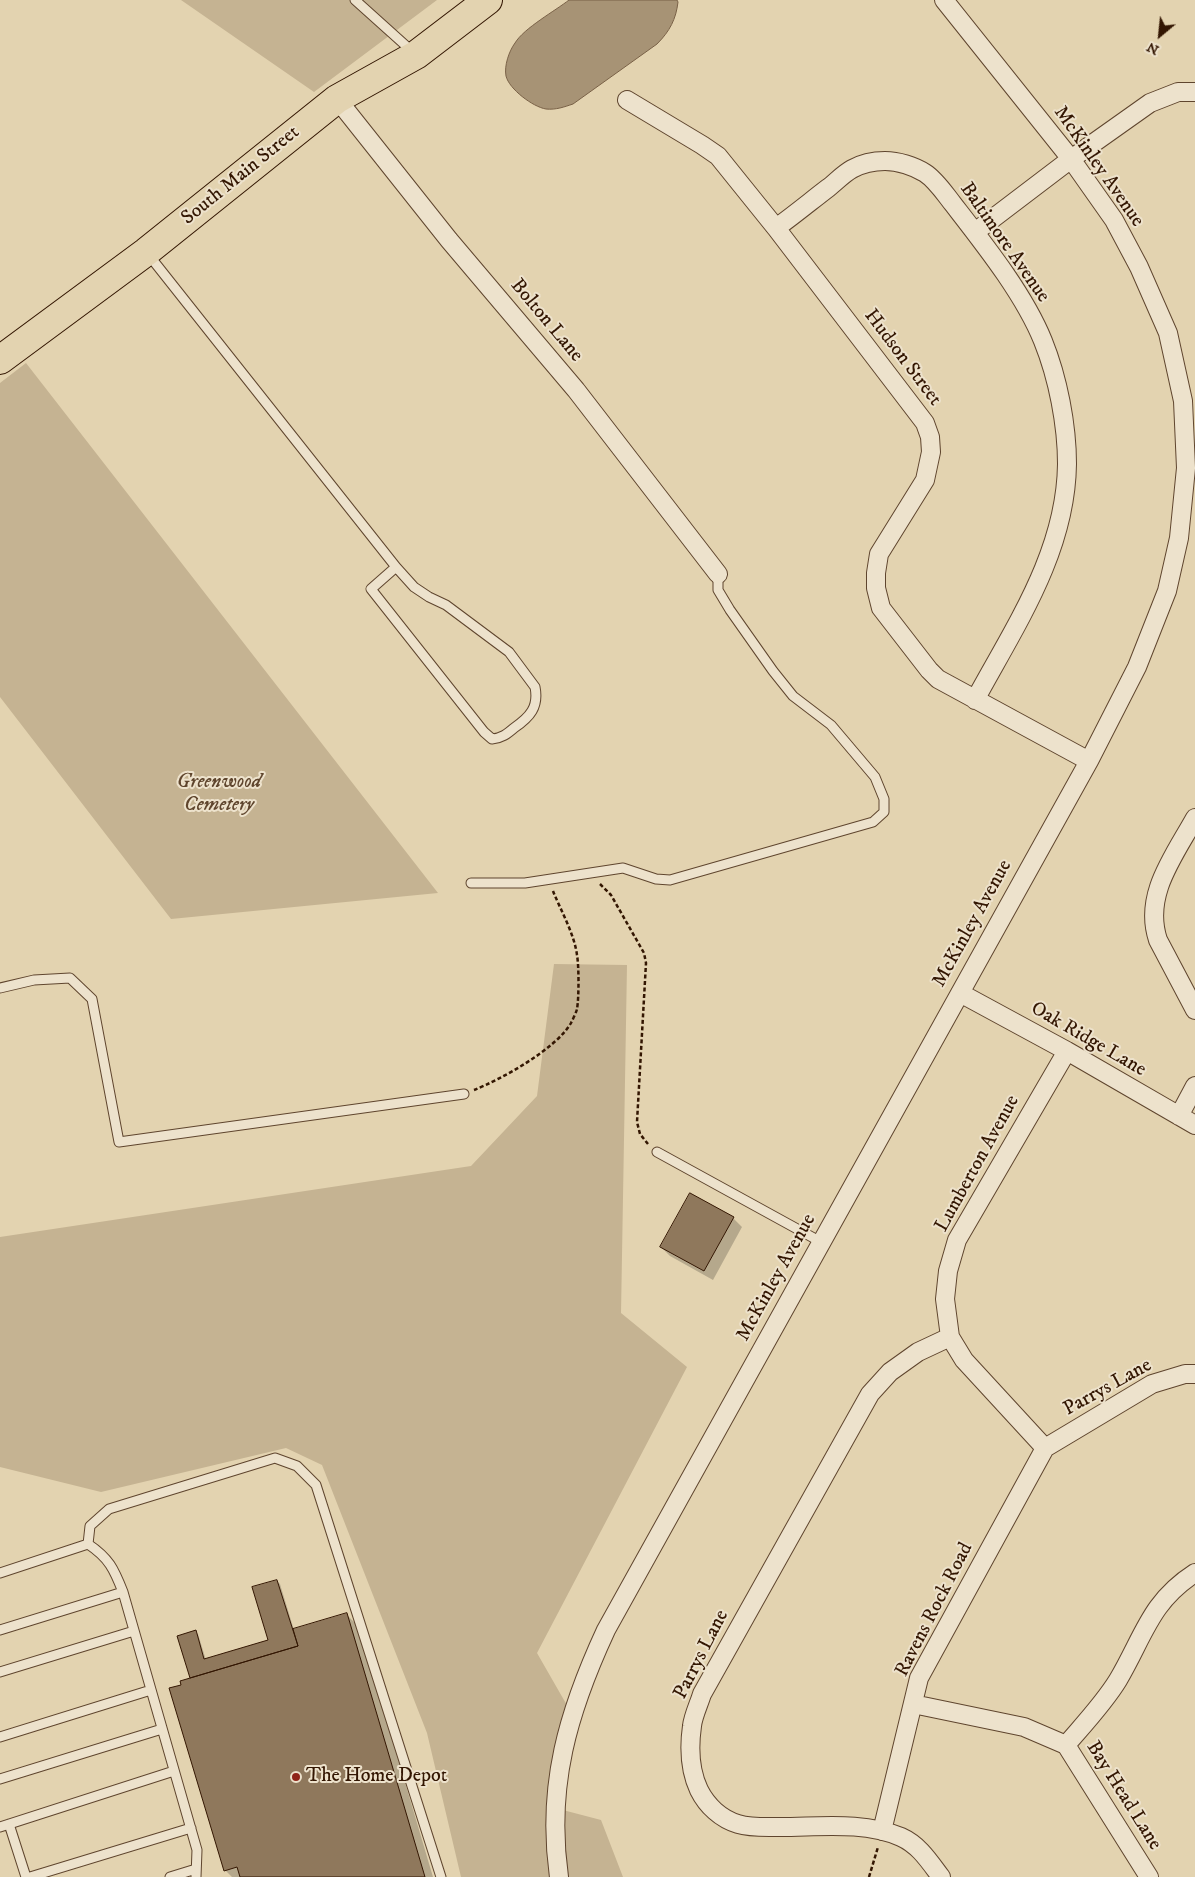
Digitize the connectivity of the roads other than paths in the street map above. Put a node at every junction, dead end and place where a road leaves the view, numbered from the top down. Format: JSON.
{"nodes":[{"id":1,"x":355,"y":0,"type":"edge"},
{"id":2,"x":488,"y":0,"type":"edge"},
{"id":3,"x":944,"y":0,"type":"edge"},
{"id":4,"x":416,"y":55,"type":"junction"},
{"id":5,"x":1195,"y":92,"type":"edge"},
{"id":6,"x":337,"y":99,"type":"junction"},
{"id":7,"x":627,"y":100,"type":"dead end"},
{"id":8,"x":1071,"y":159,"type":"junction"},
{"id":9,"x":776,"y":228,"type":"junction"},
{"id":10,"x":975,"y":232,"type":"junction"},
{"id":11,"x":146,"y":252,"type":"junction"},
{"id":12,"x":0,"y":360,"type":"edge"},
{"id":13,"x":396,"y":568,"type":"junction"},
{"id":14,"x":718,"y":574,"type":"joint"},
{"id":15,"x":974,"y":700,"type":"junction"},
{"id":16,"x":1089,"y":761,"type":"junction"},
{"id":17,"x":1195,"y":818,"type":"edge"},
{"id":18,"x":471,"y":883,"type":"dead end"},
{"id":19,"x":0,"y":988,"type":"edge"},
{"id":20,"x":960,"y":993,"type":"junction"},
{"id":21,"x":1195,"y":1010,"type":"edge"},
{"id":22,"x":1067,"y":1051,"type":"junction"},
{"id":23,"x":1195,"y":1086,"type":"edge"},
{"id":24,"x":464,"y":1094,"type":"road end"},
{"id":25,"x":1179,"y":1116,"type":"junction"},
{"id":26,"x":1195,"y":1125,"type":"edge"},
{"id":27,"x":657,"y":1152,"type":"road end"},
{"id":28,"x":821,"y":1242,"type":"junction"},
{"id":29,"x":950,"y":1337,"type":"junction"},
{"id":30,"x":1195,"y":1374,"type":"edge"},
{"id":31,"x":1045,"y":1448,"type":"junction"},
{"id":32,"x":88,"y":1544,"type":"junction"},
{"id":33,"x":0,"y":1573,"type":"edge"},
{"id":34,"x":1195,"y":1573,"type":"edge"},
{"id":35,"x":123,"y":1592,"type":"junction"},
{"id":36,"x":0,"y":1630,"type":"edge"},
{"id":37,"x":134,"y":1631,"type":"junction"},
{"id":38,"x":0,"y":1672,"type":"edge"},
{"id":39,"x":151,"y":1690,"type":"junction"},
{"id":40,"x":913,"y":1704,"type":"junction"},
{"id":41,"x":162,"y":1729,"type":"junction"},
{"id":42,"x":0,"y":1736,"type":"edge"},
{"id":43,"x":1066,"y":1745,"type":"junction"},
{"id":44,"x":174,"y":1771,"type":"junction"},
{"id":45,"x":0,"y":1779,"type":"edge"},
{"id":46,"x":4,"y":1826,"type":"edge"},
{"id":47,"x":191,"y":1828,"type":"junction"},
{"id":48,"x":882,"y":1831,"type":"junction"},
{"id":49,"x":196,"y":1873,"type":"edge"},
{"id":50,"x":28,"y":1877,"type":"edge"},
{"id":51,"x":170,"y":1877,"type":"edge"},
{"id":52,"x":441,"y":1877,"type":"edge"},
{"id":53,"x":559,"y":1877,"type":"edge"},
{"id":54,"x":940,"y":1877,"type":"edge"},
{"id":55,"x":1149,"y":1877,"type":"edge"}],
"edges":[{"from":1,"to":4,"type":"lane"},
{"from":2,"to":4,"type":"highway","name":"South Main Street"},
{"from":3,"to":8,"type":"street","name":"McKinley Avenue"},
{"from":4,"to":6,"type":"highway","name":"South Main Street"},
{"from":5,"to":8,"type":"street"},
{"from":6,"to":11,"type":"highway","name":"South Main Street"},
{"from":6,"to":14,"type":"street","name":"Bolton Lane"},
{"from":7,"to":9,"type":"street","name":"Hudson Street"},
{"from":8,"to":10,"type":"street"},
{"from":8,"to":16,"type":"street","name":"McKinley Avenue"},
{"from":9,"to":10,"type":"street","name":"Baltimore Avenue"},
{"from":9,"to":15,"type":"street","name":"Hudson Street"},
{"from":10,"to":15,"type":"street","name":"Baltimore Avenue"},
{"from":11,"to":12,"type":"highway","name":"South Main Street"},
{"from":11,"to":13,"type":"lane"},
{"from":13,"to":13,"type":"lane"},
{"from":14,"to":18,"type":"lane"},
{"from":15,"to":16,"type":"street","name":"Hudson Street"},
{"from":16,"to":20,"type":"street","name":"McKinley Avenue"},
{"from":17,"to":21,"type":"street"},
{"from":19,"to":24,"type":"lane"},
{"from":20,"to":22,"type":"street","name":"Oak Ridge Lane"},
{"from":20,"to":28,"type":"street","name":"McKinley Avenue"},
{"from":22,"to":25,"type":"street","name":"Oak Ridge Lane"},
{"from":22,"to":29,"type":"street","name":"Lumberton Avenue"},
{"from":23,"to":25,"type":"street"},
{"from":25,"to":26,"type":"street","name":"Oak Ridge Lane"},
{"from":27,"to":28,"type":"lane"},
{"from":28,"to":53,"type":"street","name":"McKinley Avenue"},
{"from":29,"to":31,"type":"street","name":"Lumberton Avenue"},
{"from":29,"to":48,"type":"street","name":"Parrys Lane"},
{"from":30,"to":31,"type":"street","name":"Parrys Lane"},
{"from":31,"to":40,"type":"street","name":"Ravens Rock Road"},
{"from":32,"to":33,"type":"lane"},
{"from":32,"to":35,"type":"lane"},
{"from":32,"to":52,"type":"lane"},
{"from":34,"to":43,"type":"street"},
{"from":35,"to":36,"type":"lane"},
{"from":35,"to":37,"type":"lane"},
{"from":37,"to":38,"type":"lane"},
{"from":37,"to":39,"type":"lane"},
{"from":39,"to":41,"type":"lane"},
{"from":39,"to":42,"type":"lane"},
{"from":40,"to":43,"type":"street","name":"Bay Head Lane"},
{"from":40,"to":48,"type":"street","name":"Ravens Rock Road"},
{"from":41,"to":44,"type":"lane"},
{"from":41,"to":45,"type":"lane"},
{"from":43,"to":55,"type":"street","name":"Bay Head Lane"},
{"from":44,"to":46,"type":"lane"},
{"from":44,"to":47,"type":"lane"},
{"from":46,"to":50,"type":"lane"},
{"from":47,"to":49,"type":"lane"},
{"from":47,"to":50,"type":"lane"},
{"from":48,"to":54,"type":"street","name":"Parrys Lane"},
{"from":49,"to":51,"type":"lane"}]}
